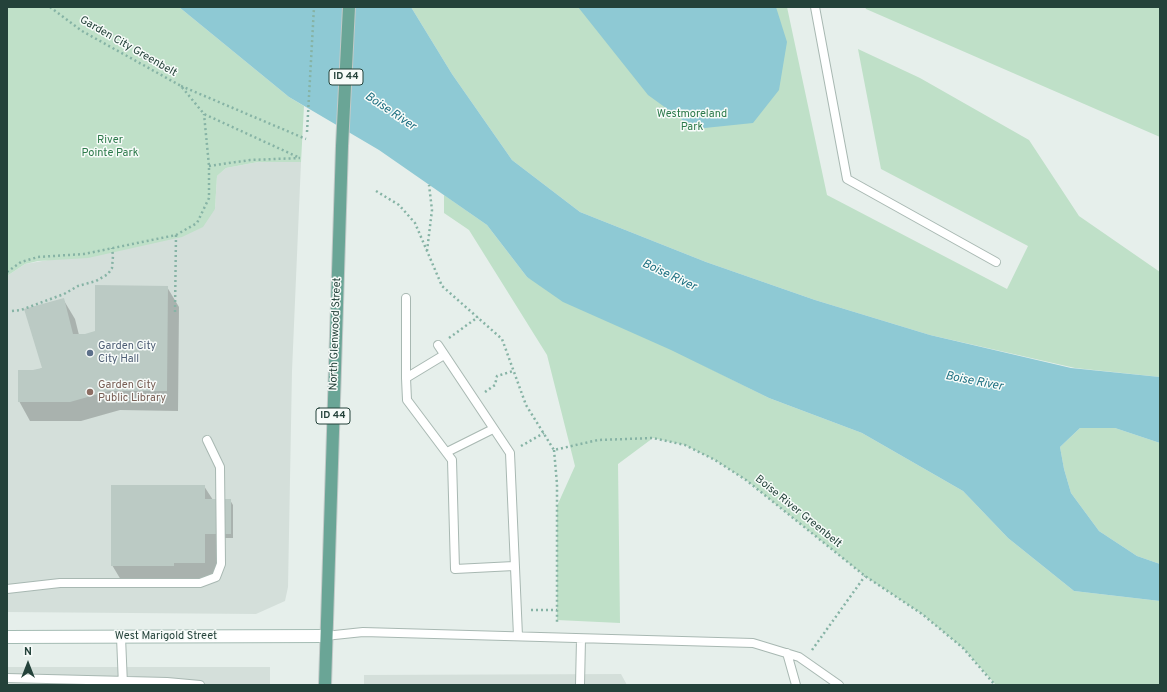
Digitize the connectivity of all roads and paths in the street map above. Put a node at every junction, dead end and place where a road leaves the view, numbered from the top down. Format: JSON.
{"nodes":[{"id":1,"x":50,"y":7,"type":"edge"},
{"id":2,"x":314,"y":7,"type":"edge"},
{"id":3,"x":349,"y":7,"type":"edge"},
{"id":4,"x":815,"y":7,"type":"edge"},
{"id":5,"x":181,"y":86,"type":"junction"},
{"id":6,"x":204,"y":114,"type":"junction"},
{"id":7,"x":307,"y":132,"type":"dead end"},
{"id":8,"x":306,"y":139,"type":"dead end"},
{"id":9,"x":209,"y":166,"type":"junction"},
{"id":10,"x":429,"y":184,"type":"dead end"},
{"id":11,"x":376,"y":191,"type":"dead end"},
{"id":12,"x":176,"y":235,"type":"junction"},
{"id":13,"x":112,"y":248,"type":"junction"},
{"id":14,"x":427,"y":251,"type":"junction"},
{"id":15,"x":996,"y":262,"type":"dead end"},
{"id":16,"x":7,"y":272,"type":"edge"},
{"id":17,"x":406,"y":298,"type":"dead end"},
{"id":18,"x":12,"y":311,"type":"dead end"},
{"id":19,"x":175,"y":312,"type":"dead end"},
{"id":20,"x":478,"y":317,"type":"junction"},
{"id":21,"x":458,"y":332,"type":"dead end"},
{"id":22,"x":438,"y":345,"type":"dead end"},
{"id":23,"x":444,"y":355,"type":"junction"},
{"id":24,"x":514,"y":371,"type":"junction"},
{"id":25,"x":406,"y":378,"type":"junction"},
{"id":26,"x":495,"y":385,"type":"dead end"},
{"id":27,"x":493,"y":429,"type":"junction"},
{"id":28,"x":544,"y":433,"type":"junction"},
{"id":29,"x":534,"y":439,"type":"dead end"},
{"id":30,"x":207,"y":440,"type":"dead end"},
{"id":31,"x":554,"y":450,"type":"junction"},
{"id":32,"x":447,"y":452,"type":"junction"},
{"id":33,"x":514,"y":566,"type":"junction"},
{"id":34,"x":865,"y":576,"type":"junction"},
{"id":35,"x":7,"y":589,"type":"edge"},
{"id":36,"x":531,"y":610,"type":"dead end"},
{"id":37,"x":557,"y":610,"type":"junction"},
{"id":38,"x":325,"y":636,"type":"junction"},
{"id":39,"x":518,"y":636,"type":"junction"},
{"id":40,"x":7,"y":637,"type":"edge"},
{"id":41,"x":121,"y":637,"type":"junction"},
{"id":42,"x":557,"y":638,"type":"junction"},
{"id":43,"x":581,"y":639,"type":"junction"},
{"id":44,"x":787,"y":654,"type":"junction"},
{"id":45,"x":804,"y":661,"type":"junction"},
{"id":46,"x":7,"y":678,"type":"edge"},
{"id":47,"x":123,"y":683,"type":"edge"},
{"id":48,"x":200,"y":685,"type":"edge"},
{"id":49,"x":325,"y":685,"type":"edge"},
{"id":50,"x":580,"y":685,"type":"edge"},
{"id":51,"x":796,"y":685,"type":"edge"},
{"id":52,"x":839,"y":685,"type":"edge"},
{"id":53,"x":995,"y":685,"type":"edge"}],
"edges":[{"from":1,"to":5,"type":"path","name":"Garden City Greenbelt"},
{"from":2,"to":7,"type":"path"},
{"from":3,"to":38,"type":"main road","name":"North Glenwood Street","number":"ID 44"},
{"from":4,"to":15,"type":"lane"},
{"from":5,"to":6,"type":"path","name":"Garden City Greenbelt"},
{"from":5,"to":8,"type":"path"},
{"from":6,"to":9,"type":"path"},
{"from":6,"to":9,"type":"path","name":"Garden City Greenbelt"},
{"from":9,"to":12,"type":"path"},
{"from":10,"to":14,"type":"path"},
{"from":11,"to":14,"type":"path"},
{"from":12,"to":13,"type":"path"},
{"from":12,"to":19,"type":"path"},
{"from":13,"to":16,"type":"path"},
{"from":13,"to":18,"type":"path"},
{"from":14,"to":20,"type":"path"},
{"from":17,"to":25,"type":"lane"},
{"from":20,"to":21,"type":"path"},
{"from":20,"to":24,"type":"path"},
{"from":22,"to":23,"type":"lane"},
{"from":23,"to":25,"type":"lane"},
{"from":23,"to":27,"type":"lane"},
{"from":24,"to":26,"type":"path"},
{"from":24,"to":28,"type":"path"},
{"from":25,"to":32,"type":"lane"},
{"from":27,"to":32,"type":"lane"},
{"from":27,"to":33,"type":"lane"},
{"from":28,"to":29,"type":"path"},
{"from":28,"to":31,"type":"path"},
{"from":30,"to":35,"type":"lane"},
{"from":31,"to":34,"type":"path","name":"Boise River Greenbelt"},
{"from":31,"to":37,"type":"path"},
{"from":32,"to":33,"type":"lane"},
{"from":33,"to":39,"type":"lane"},
{"from":34,"to":45,"type":"path"},
{"from":34,"to":53,"type":"path","name":"Boise River Greenbelt"},
{"from":36,"to":37,"type":"path"},
{"from":37,"to":42,"type":"path"},
{"from":38,"to":39,"type":"lane"},
{"from":38,"to":41,"type":"street","name":"West Marigold Street"},
{"from":38,"to":49,"type":"main road","name":"North Glenwood Street","number":"ID 44"},
{"from":39,"to":42,"type":"lane"},
{"from":40,"to":41,"type":"street","name":"West Marigold Street"},
{"from":41,"to":47,"type":"lane"},
{"from":42,"to":43,"type":"lane"},
{"from":43,"to":44,"type":"lane"},
{"from":43,"to":50,"type":"lane"},
{"from":44,"to":45,"type":"lane"},
{"from":44,"to":51,"type":"lane"},
{"from":45,"to":52,"type":"lane"},
{"from":46,"to":47,"type":"lane"},
{"from":47,"to":48,"type":"lane"}]}
